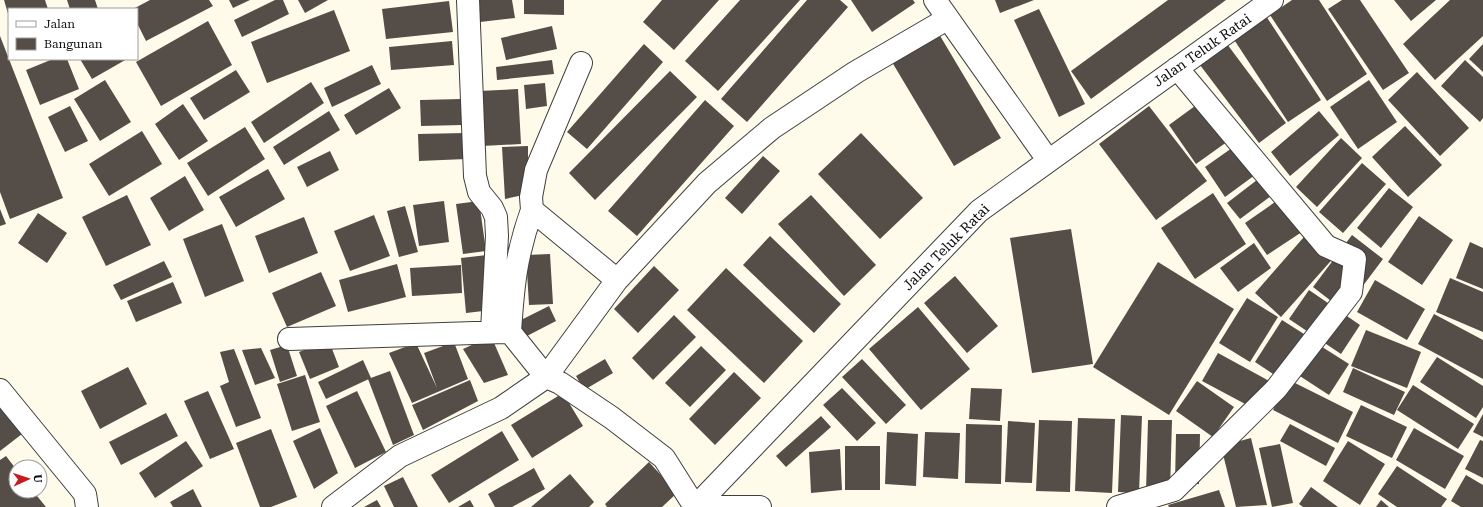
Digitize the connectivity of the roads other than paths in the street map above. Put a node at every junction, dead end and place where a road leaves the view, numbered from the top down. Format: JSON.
{"nodes":[{"id":1,"x":468,"y":0,"type":"edge"},
{"id":2,"x":935,"y":0,"type":"edge"},
{"id":3,"x":1272,"y":0,"type":"edge"},
{"id":4,"x":947,"y":19,"type":"junction"},
{"id":5,"x":581,"y":62,"type":"dead end"},
{"id":6,"x":1177,"y":68,"type":"junction"},
{"id":7,"x":1048,"y":160,"type":"junction"},
{"id":8,"x":532,"y":210,"type":"junction"},
{"id":9,"x":617,"y":280,"type":"junction"},
{"id":10,"x":501,"y":332,"type":"junction"},
{"id":11,"x":289,"y":339,"type":"dead end"},
{"id":12,"x":546,"y":377,"type":"junction"},
{"id":13,"x":0,"y":390,"type":"edge"},
{"id":14,"x":86,"y":507,"type":"edge"},
{"id":15,"x":333,"y":507,"type":"edge"},
{"id":16,"x":695,"y":507,"type":"edge"},
{"id":17,"x":760,"y":507,"type":"edge"},
{"id":18,"x":1118,"y":507,"type":"edge"}],
"edges":[{"from":1,"to":10,"type":"street"},
{"from":2,"to":4,"type":"street"},
{"from":3,"to":6,"type":"street","name":"Jalan Teluk Ratai"},
{"from":4,"to":7,"type":"street"},
{"from":4,"to":9,"type":"street"},
{"from":5,"to":8,"type":"street"},
{"from":6,"to":7,"type":"street","name":"Jalan Teluk Ratai"},
{"from":6,"to":18,"type":"street"},
{"from":7,"to":16,"type":"street","name":"Jalan Teluk Ratai"},
{"from":8,"to":9,"type":"street"},
{"from":8,"to":10,"type":"street"},
{"from":9,"to":12,"type":"street"},
{"from":10,"to":11,"type":"street"},
{"from":10,"to":12,"type":"street"},
{"from":12,"to":15,"type":"street"},
{"from":12,"to":16,"type":"street"},
{"from":13,"to":14,"type":"street"},
{"from":16,"to":17,"type":"street"}]}
